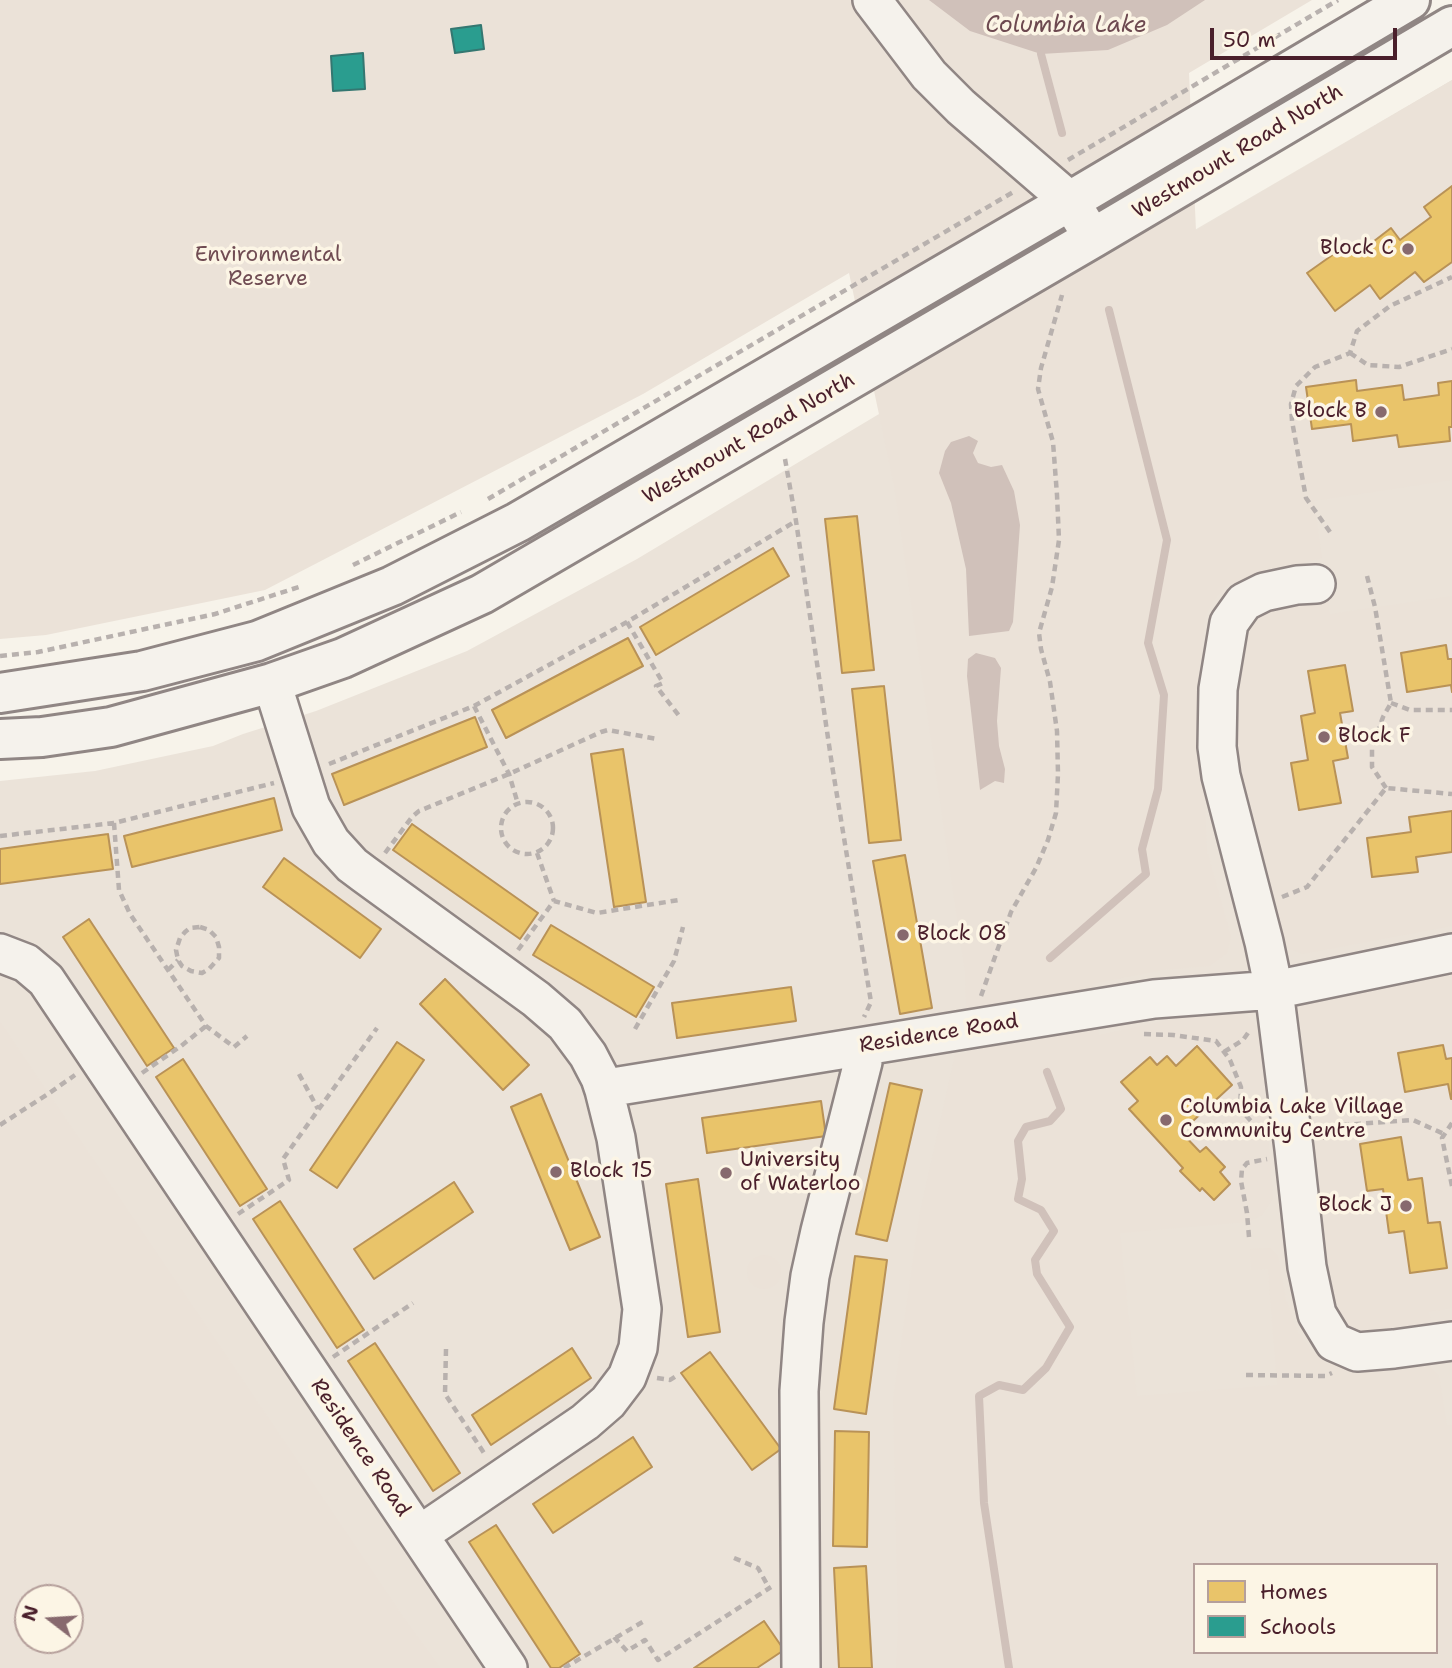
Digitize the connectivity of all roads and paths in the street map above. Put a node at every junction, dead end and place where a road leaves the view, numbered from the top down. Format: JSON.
{"nodes":[{"id":1,"x":872,"y":0,"type":"edge"},
{"id":2,"x":1338,"y":0,"type":"edge"},
{"id":3,"x":1410,"y":0,"type":"edge"},
{"id":4,"x":1452,"y":26,"type":"edge"},
{"id":5,"x":1041,"y":176,"type":"junction"},
{"id":6,"x":1070,"y":201,"type":"junction"},
{"id":7,"x":1093,"y":238,"type":"junction"},
{"id":8,"x":1452,"y":277,"type":"edge"},
{"id":9,"x":1062,"y":295,"type":"dead end"},
{"id":10,"x":1452,"y":349,"type":"edge"},
{"id":11,"x":1350,"y":353,"type":"junction"},
{"id":12,"x":785,"y":459,"type":"dead end"},
{"id":13,"x":485,"y":501,"type":"dead end"},
{"id":14,"x":472,"y":507,"type":"dead end"},
{"id":15,"x":796,"y":521,"type":"junction"},
{"id":16,"x":1330,"y":532,"type":"dead end"},
{"id":17,"x":352,"y":565,"type":"dead end"},
{"id":18,"x":1367,"y":576,"type":"dead end"},
{"id":19,"x":1316,"y":583,"type":"dead end"},
{"id":20,"x":303,"y":585,"type":"dead end"},
{"id":21,"x":627,"y":622,"type":"junction"},
{"id":22,"x":0,"y":656,"type":"edge"},
{"id":23,"x":272,"y":684,"type":"junction"},
{"id":24,"x":0,"y":693,"type":"edge"},
{"id":25,"x":1391,"y":703,"type":"junction"},
{"id":26,"x":474,"y":706,"type":"junction"},
{"id":27,"x":1452,"y":710,"type":"edge"},
{"id":28,"x":680,"y":717,"type":"dead end"},
{"id":29,"x":0,"y":739,"type":"edge"},
{"id":30,"x":657,"y":739,"type":"dead end"},
{"id":31,"x":329,"y":764,"type":"dead end"},
{"id":32,"x":509,"y":774,"type":"junction"},
{"id":33,"x":281,"y":781,"type":"dead end"},
{"id":34,"x":1386,"y":788,"type":"junction"},
{"id":35,"x":1452,"y":794,"type":"edge"},
{"id":36,"x":518,"y":804,"type":"junction"},
{"id":37,"x":114,"y":823,"type":"junction"},
{"id":38,"x":0,"y":836,"type":"edge"},
{"id":39,"x":537,"y":852,"type":"junction"},
{"id":40,"x":383,"y":855,"type":"dead end"},
{"id":41,"x":679,"y":900,"type":"dead end"},
{"id":42,"x":555,"y":901,"type":"junction"},
{"id":43,"x":1255,"y":908,"type":"junction"},
{"id":44,"x":684,"y":927,"type":"dead end"},
{"id":45,"x":0,"y":953,"type":"edge"},
{"id":46,"x":1452,"y":953,"type":"edge"},
{"id":47,"x":178,"y":960,"type":"junction"},
{"id":48,"x":168,"y":970,"type":"junction"},
{"id":49,"x":501,"y":973,"type":"junction"},
{"id":50,"x":1275,"y":990,"type":"junction"},
{"id":51,"x":206,"y":1026,"type":"junction"},
{"id":52,"x":377,"y":1028,"type":"dead end"},
{"id":53,"x":635,"y":1029,"type":"dead end"},
{"id":54,"x":968,"y":1030,"type":"junction"},
{"id":55,"x":1132,"y":1033,"type":"dead end"},
{"id":56,"x":247,"y":1037,"type":"dead end"},
{"id":57,"x":855,"y":1048,"type":"junction"},
{"id":58,"x":299,"y":1074,"type":"dead end"},
{"id":59,"x":118,"y":1088,"type":"junction"},
{"id":60,"x":604,"y":1090,"type":"junction"},
{"id":61,"x":48,"y":1094,"type":"dead end"},
{"id":62,"x":318,"y":1110,"type":"junction"},
{"id":63,"x":1452,"y":1123,"type":"edge"},
{"id":64,"x":0,"y":1125,"type":"edge"},
{"id":65,"x":1444,"y":1134,"type":"junction"},
{"id":66,"x":1295,"y":1155,"type":"junction"},
{"id":67,"x":1452,"y":1186,"type":"edge"},
{"id":68,"x":214,"y":1231,"type":"junction"},
{"id":69,"x":1249,"y":1237,"type":"dead end"},
{"id":70,"x":412,"y":1303,"type":"dead end"},
{"id":71,"x":1452,"y":1341,"type":"edge"},
{"id":72,"x":446,"y":1349,"type":"dead end"},
{"id":73,"x":1357,"y":1352,"type":"junction"},
{"id":74,"x":332,"y":1357,"type":"dead end"},
{"id":75,"x":1246,"y":1375,"type":"dead end"},
{"id":76,"x":491,"y":1463,"type":"dead end"},
{"id":77,"x":419,"y":1535,"type":"junction"},
{"id":78,"x":734,"y":1558,"type":"dead end"},
{"id":79,"x":784,"y":1587,"type":"junction"},
{"id":80,"x":646,"y":1620,"type":"dead end"},
{"id":81,"x":614,"y":1637,"type":"junction"},
{"id":82,"x":508,"y":1668,"type":"edge"},
{"id":83,"x":564,"y":1668,"type":"edge"},
{"id":84,"x":801,"y":1668,"type":"edge"}],
"edges":[{"from":1,"to":5,"type":"street"},
{"from":2,"to":5,"type":"path"},
{"from":3,"to":6,"type":"main road","name":"Westmount Road North"},
{"from":4,"to":7,"type":"main road","name":"Westmount Road North"},
{"from":5,"to":6,"type":"street"},
{"from":5,"to":13,"type":"path"},
{"from":6,"to":7,"type":"street"},
{"from":6,"to":24,"type":"main road","name":"Westmount Road North"},
{"from":7,"to":23,"type":"main road","name":"Westmount Road North"},
{"from":8,"to":11,"type":"path"},
{"from":9,"to":54,"type":"path"},
{"from":10,"to":11,"type":"path"},
{"from":11,"to":16,"type":"path"},
{"from":12,"to":15,"type":"path"},
{"from":14,"to":17,"type":"path"},
{"from":15,"to":21,"type":"path"},
{"from":15,"to":57,"type":"path"},
{"from":18,"to":25,"type":"path"},
{"from":19,"to":43,"type":"street"},
{"from":20,"to":22,"type":"path"},
{"from":21,"to":26,"type":"path"},
{"from":21,"to":28,"type":"path"},
{"from":23,"to":29,"type":"main road","name":"Westmount Road North"},
{"from":23,"to":49,"type":"street","name":"Residence Road"},
{"from":25,"to":27,"type":"path"},
{"from":25,"to":34,"type":"path"},
{"from":26,"to":31,"type":"path"},
{"from":26,"to":32,"type":"path"},
{"from":30,"to":32,"type":"path"},
{"from":32,"to":36,"type":"path"},
{"from":32,"to":40,"type":"path"},
{"from":33,"to":37,"type":"path"},
{"from":34,"to":35,"type":"path"},
{"from":34,"to":43,"type":"path"},
{"from":36,"to":39,"type":"path"},
{"from":36,"to":39,"type":"path"},
{"from":37,"to":38,"type":"path"},
{"from":37,"to":48,"type":"path"},
{"from":39,"to":42,"type":"path"},
{"from":41,"to":42,"type":"path"},
{"from":42,"to":49,"type":"path"},
{"from":43,"to":50,"type":"street"},
{"from":44,"to":53,"type":"path"},
{"from":45,"to":59,"type":"street","name":"Residence Road"},
{"from":46,"to":50,"type":"street","name":"Residence Road"},
{"from":47,"to":47,"type":"path"},
{"from":47,"to":48,"type":"path"},
{"from":48,"to":51,"type":"path"},
{"from":49,"to":60,"type":"street","name":"Residence Road"},
{"from":50,"to":54,"type":"street","name":"Residence Road"},
{"from":50,"to":66,"type":"street"},
{"from":51,"to":56,"type":"path"},
{"from":51,"to":59,"type":"path"},
{"from":52,"to":62,"type":"path"},
{"from":54,"to":57,"type":"street","name":"Residence Road"},
{"from":55,"to":66,"type":"path"},
{"from":57,"to":60,"type":"street","name":"Residence Road"},
{"from":57,"to":79,"type":"street"},
{"from":58,"to":62,"type":"path"},
{"from":59,"to":68,"type":"street","name":"Residence Road"},
{"from":60,"to":77,"type":"street","name":"Residence Road"},
{"from":61,"to":64,"type":"path"},
{"from":62,"to":68,"type":"path"},
{"from":63,"to":65,"type":"path"},
{"from":65,"to":66,"type":"path"},
{"from":65,"to":67,"type":"path"},
{"from":66,"to":69,"type":"path"},
{"from":66,"to":73,"type":"street"},
{"from":68,"to":77,"type":"street","name":"Residence Road"},
{"from":70,"to":74,"type":"path"},
{"from":71,"to":73,"type":"street"},
{"from":72,"to":76,"type":"path"},
{"from":73,"to":75,"type":"path"},
{"from":77,"to":82,"type":"street"},
{"from":78,"to":79,"type":"path"},
{"from":79,"to":81,"type":"path"},
{"from":79,"to":84,"type":"street"},
{"from":80,"to":81,"type":"path"},
{"from":81,"to":83,"type":"path"}]}
